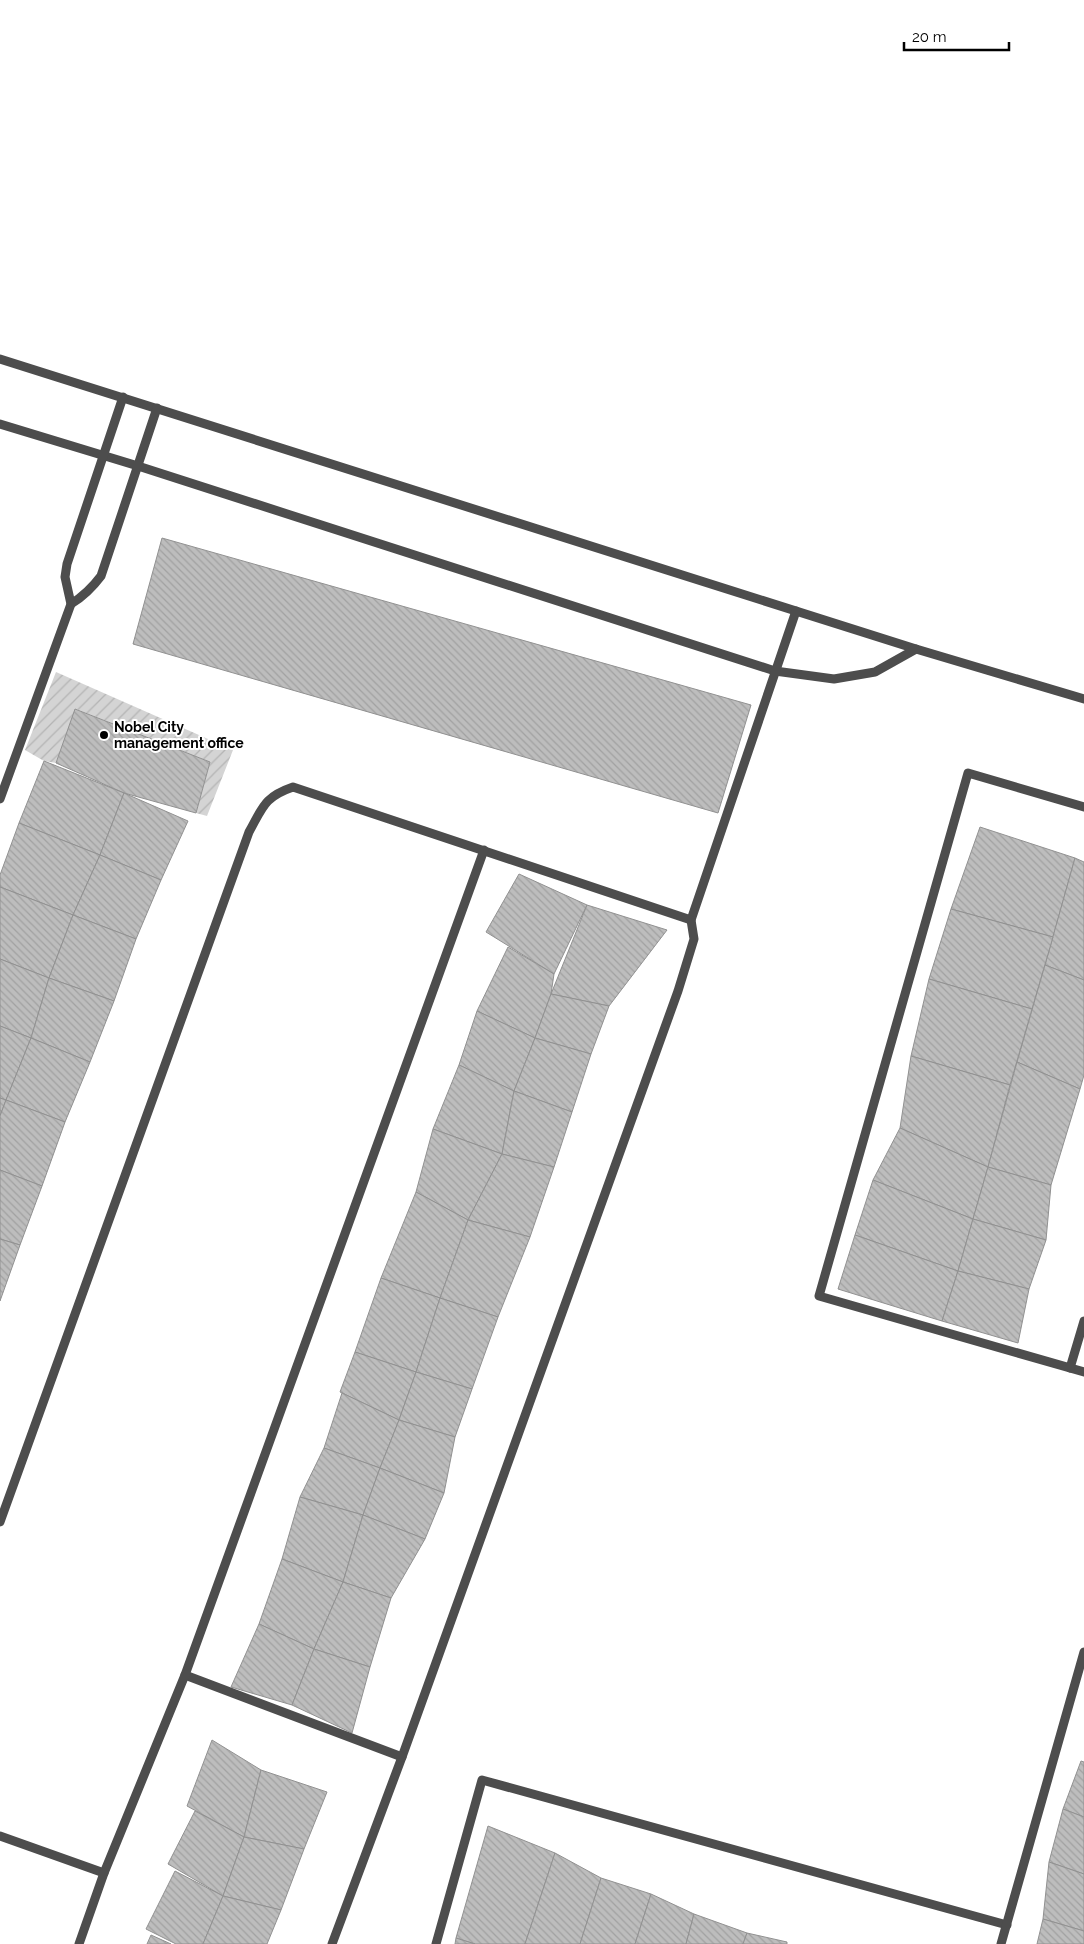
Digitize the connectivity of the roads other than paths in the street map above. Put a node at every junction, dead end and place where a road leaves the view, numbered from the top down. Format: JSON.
{"nodes":[{"id":1,"x":0,"y":359,"type":"edge"},
{"id":2,"x":123,"y":397,"type":"junction"},
{"id":3,"x":157,"y":408,"type":"junction"},
{"id":4,"x":0,"y":424,"type":"edge"},
{"id":5,"x":103,"y":455,"type":"junction"},
{"id":6,"x":138,"y":466,"type":"junction"},
{"id":7,"x":71,"y":604,"type":"junction"},
{"id":8,"x":796,"y":611,"type":"junction"},
{"id":9,"x":916,"y":649,"type":"junction"},
{"id":10,"x":775,"y":671,"type":"junction"},
{"id":11,"x":1084,"y":699,"type":"edge"},
{"id":12,"x":0,"y":799,"type":"edge"},
{"id":13,"x":1084,"y":807,"type":"edge"},
{"id":14,"x":484,"y":850,"type":"junction"},
{"id":15,"x":691,"y":920,"type":"junction"},
{"id":16,"x":1084,"y":1321,"type":"edge"},
{"id":17,"x":1070,"y":1368,"type":"junction"},
{"id":18,"x":1084,"y":1372,"type":"edge"},
{"id":19,"x":0,"y":1522,"type":"edge"},
{"id":20,"x":1083,"y":1658,"type":"edge"},
{"id":21,"x":185,"y":1675,"type":"junction"},
{"id":22,"x":402,"y":1757,"type":"junction"},
{"id":23,"x":0,"y":1836,"type":"edge"},
{"id":24,"x":104,"y":1873,"type":"junction"},
{"id":25,"x":1007,"y":1925,"type":"junction"},
{"id":26,"x":79,"y":1944,"type":"edge"},
{"id":27,"x":332,"y":1944,"type":"edge"},
{"id":28,"x":436,"y":1944,"type":"edge"},
{"id":29,"x":1001,"y":1944,"type":"edge"}],
"edges":[{"from":1,"to":2,"type":"street"},
{"from":2,"to":3,"type":"street"},
{"from":2,"to":5,"type":"street"},
{"from":3,"to":6,"type":"street"},
{"from":3,"to":8,"type":"street"},
{"from":4,"to":5,"type":"street"},
{"from":5,"to":6,"type":"street"},
{"from":5,"to":7,"type":"street"},
{"from":6,"to":7,"type":"street"},
{"from":6,"to":10,"type":"street"},
{"from":7,"to":12,"type":"street"},
{"from":8,"to":9,"type":"street"},
{"from":8,"to":10,"type":"street"},
{"from":9,"to":10,"type":"street"},
{"from":9,"to":11,"type":"street"},
{"from":10,"to":15,"type":"street"},
{"from":13,"to":17,"type":"street"},
{"from":14,"to":15,"type":"street"},
{"from":14,"to":19,"type":"street"},
{"from":14,"to":21,"type":"street"},
{"from":15,"to":22,"type":"street"},
{"from":16,"to":17,"type":"street"},
{"from":17,"to":18,"type":"street"},
{"from":20,"to":25,"type":"street"},
{"from":21,"to":22,"type":"street"},
{"from":21,"to":24,"type":"street"},
{"from":22,"to":27,"type":"street"},
{"from":23,"to":24,"type":"street"},
{"from":24,"to":26,"type":"street"},
{"from":25,"to":28,"type":"street"},
{"from":25,"to":29,"type":"street"}]}
